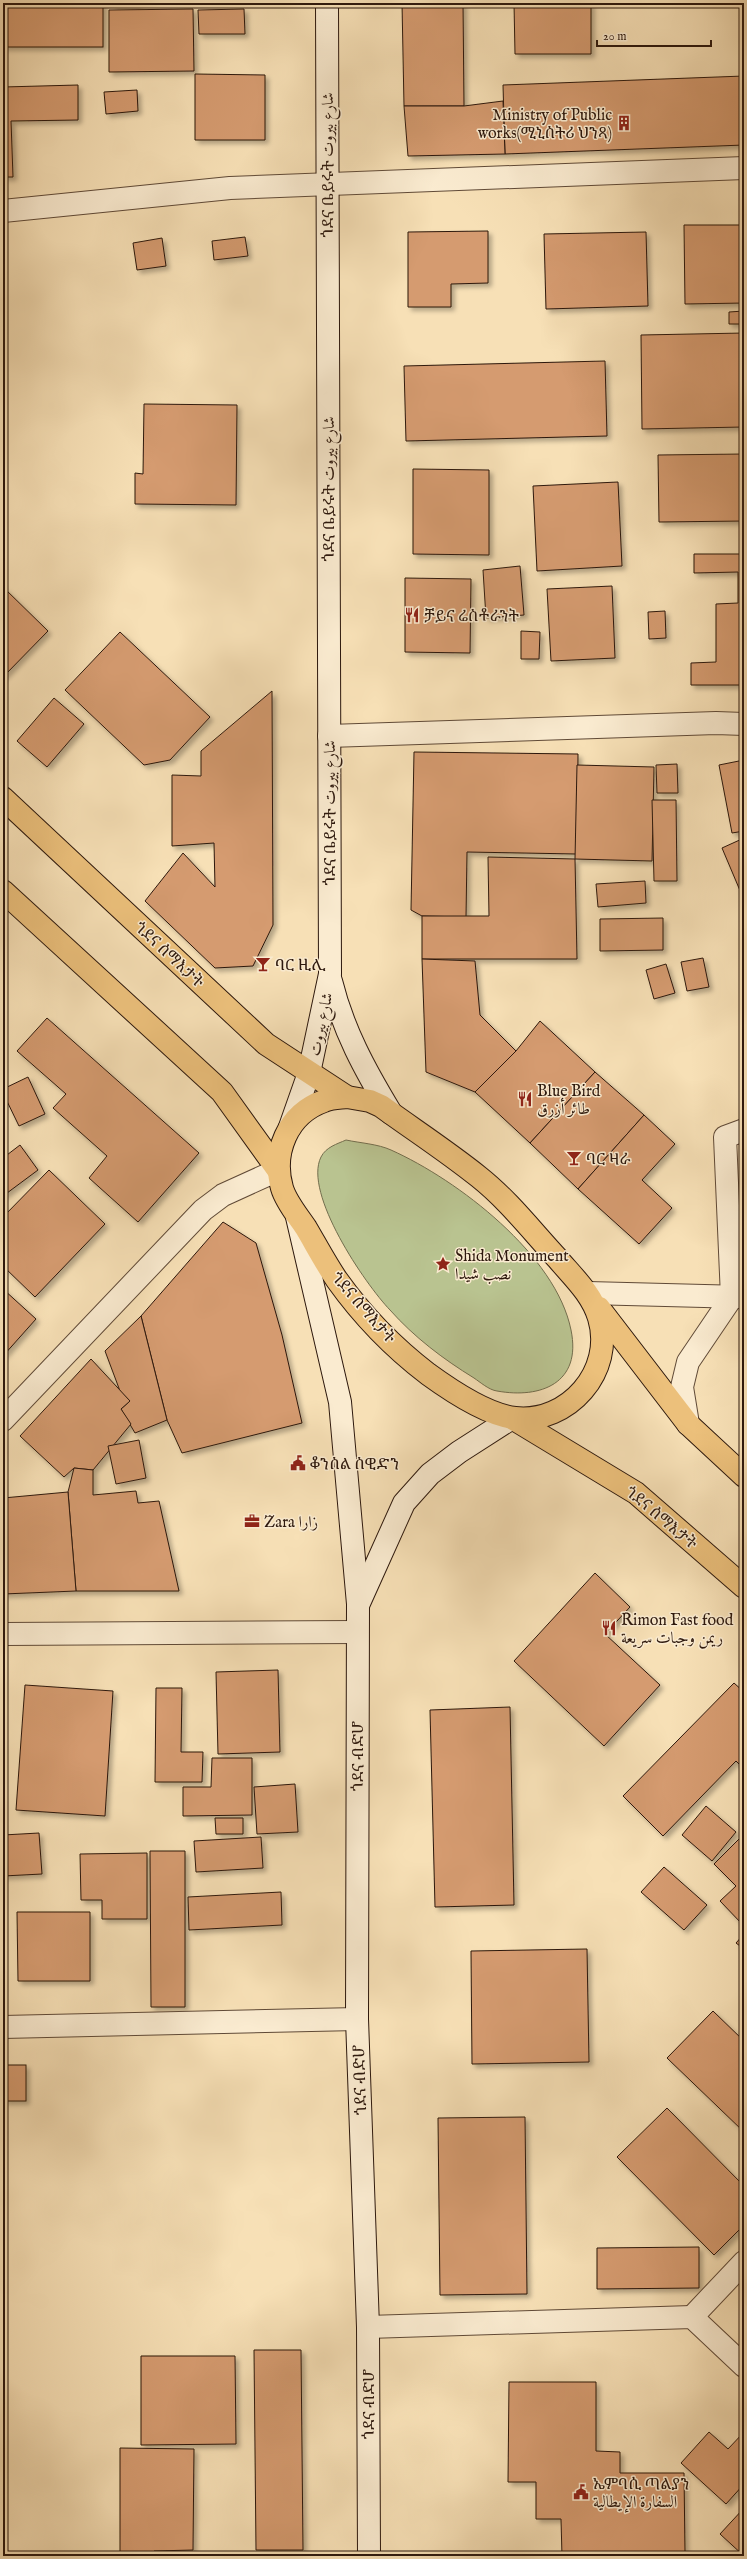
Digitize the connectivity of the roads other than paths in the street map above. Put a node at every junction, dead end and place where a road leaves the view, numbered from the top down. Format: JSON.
{"nodes":[{"id":1,"x":327,"y":3,"type":"edge"},
{"id":2,"x":744,"y":168,"type":"edge"},
{"id":3,"x":327,"y":186,"type":"junction"},
{"id":4,"x":3,"y":211,"type":"edge"},
{"id":5,"x":744,"y":724,"type":"edge"},
{"id":6,"x":329,"y":736,"type":"junction"},
{"id":7,"x":3,"y":798,"type":"edge"},
{"id":8,"x":3,"y":891,"type":"edge"},
{"id":9,"x":330,"y":974,"type":"junction"},
{"id":10,"x":309,"y":1073,"type":"junction"},
{"id":11,"x":347,"y":1097,"type":"junction"},
{"id":12,"x":391,"y":1113,"type":"junction"},
{"id":13,"x":290,"y":1127,"type":"junction"},
{"id":14,"x":744,"y":1130,"type":"edge"},
{"id":15,"x":278,"y":1170,"type":"junction"},
{"id":16,"x":295,"y":1211,"type":"junction"},
{"id":17,"x":588,"y":1293,"type":"junction"},
{"id":18,"x":738,"y":1297,"type":"edge"},
{"id":19,"x":512,"y":1418,"type":"junction"},
{"id":20,"x":3,"y":1420,"type":"edge"},
{"id":21,"x":688,"y":1424,"type":"junction"},
{"id":22,"x":744,"y":1476,"type":"edge"},
{"id":23,"x":744,"y":1587,"type":"edge"},
{"id":24,"x":358,"y":1604,"type":"junction"},
{"id":25,"x":356,"y":1632,"type":"junction"},
{"id":26,"x":3,"y":1634,"type":"edge"},
{"id":27,"x":357,"y":2019,"type":"junction"},
{"id":28,"x":3,"y":2027,"type":"edge"},
{"id":29,"x":744,"y":2262,"type":"edge"},
{"id":30,"x":692,"y":2317,"type":"junction"},
{"id":31,"x":368,"y":2327,"type":"junction"},
{"id":32,"x":744,"y":2366,"type":"edge"},
{"id":33,"x":370,"y":2556,"type":"edge"}],
"edges":[{"from":1,"to":3,"type":"street","name":"ጎደና ቤይሩት شارع بيروت"},
{"from":2,"to":3,"type":"street"},
{"from":3,"to":4,"type":"street"},
{"from":3,"to":6,"type":"street","name":"ጎደና ቤይሩት شارع بيروت"},
{"from":5,"to":6,"type":"street"},
{"from":6,"to":9,"type":"street","name":"ጎደና ቤይሩት شارع بيروت"},
{"from":7,"to":10,"type":"main road","name":"ጎደና ሰማእታት"},
{"from":8,"to":15,"type":"main road","name":"ጎደና ሰማእታት"},
{"from":9,"to":10,"type":"street","name":"شارع بيروت"},
{"from":9,"to":12,"type":"street","name":"شارع بيروت"},
{"from":10,"to":11,"type":"main road","name":"ጎደና ሰማእታት"},
{"from":10,"to":13,"type":"street","name":"شارع بيروت"},
{"from":11,"to":12,"type":"main road","name":"ጎደና ሰማእታት"},
{"from":11,"to":13,"type":"main road","name":"ጎደና ሰማእታት"},
{"from":12,"to":17,"type":"main road","name":"ጎደና ሰማእታት"},
{"from":13,"to":15,"type":"main road","name":"ጎደና ሰማእታት"},
{"from":14,"to":18,"type":"street"},
{"from":15,"to":16,"type":"main road","name":"ጎደና ሰማእታት"},
{"from":15,"to":20,"type":"street"},
{"from":16,"to":19,"type":"main road","name":"ጎደና ሰማእታት"},
{"from":16,"to":24,"type":"street"},
{"from":17,"to":18,"type":"street"},
{"from":17,"to":19,"type":"main road","name":"ጎደና ሰማእታት"},
{"from":17,"to":21,"type":"main road","name":"ጎደና ሰማእታት"},
{"from":18,"to":21,"type":"street"},
{"from":19,"to":23,"type":"main road","name":"ጎደና ሰማእታት"},
{"from":19,"to":24,"type":"street"},
{"from":21,"to":22,"type":"main road","name":"ጎደና ሰማእታት"},
{"from":24,"to":25,"type":"street","name":"ጎደና ብድሆ"},
{"from":25,"to":26,"type":"street"},
{"from":25,"to":27,"type":"street","name":"ጎደና ብድሆ"},
{"from":27,"to":28,"type":"street"},
{"from":27,"to":31,"type":"street","name":"ጎደና ብድሆ"},
{"from":29,"to":30,"type":"street"},
{"from":30,"to":31,"type":"street"},
{"from":30,"to":32,"type":"street"},
{"from":31,"to":33,"type":"street","name":"ጎደና ብድሆ"}]}
